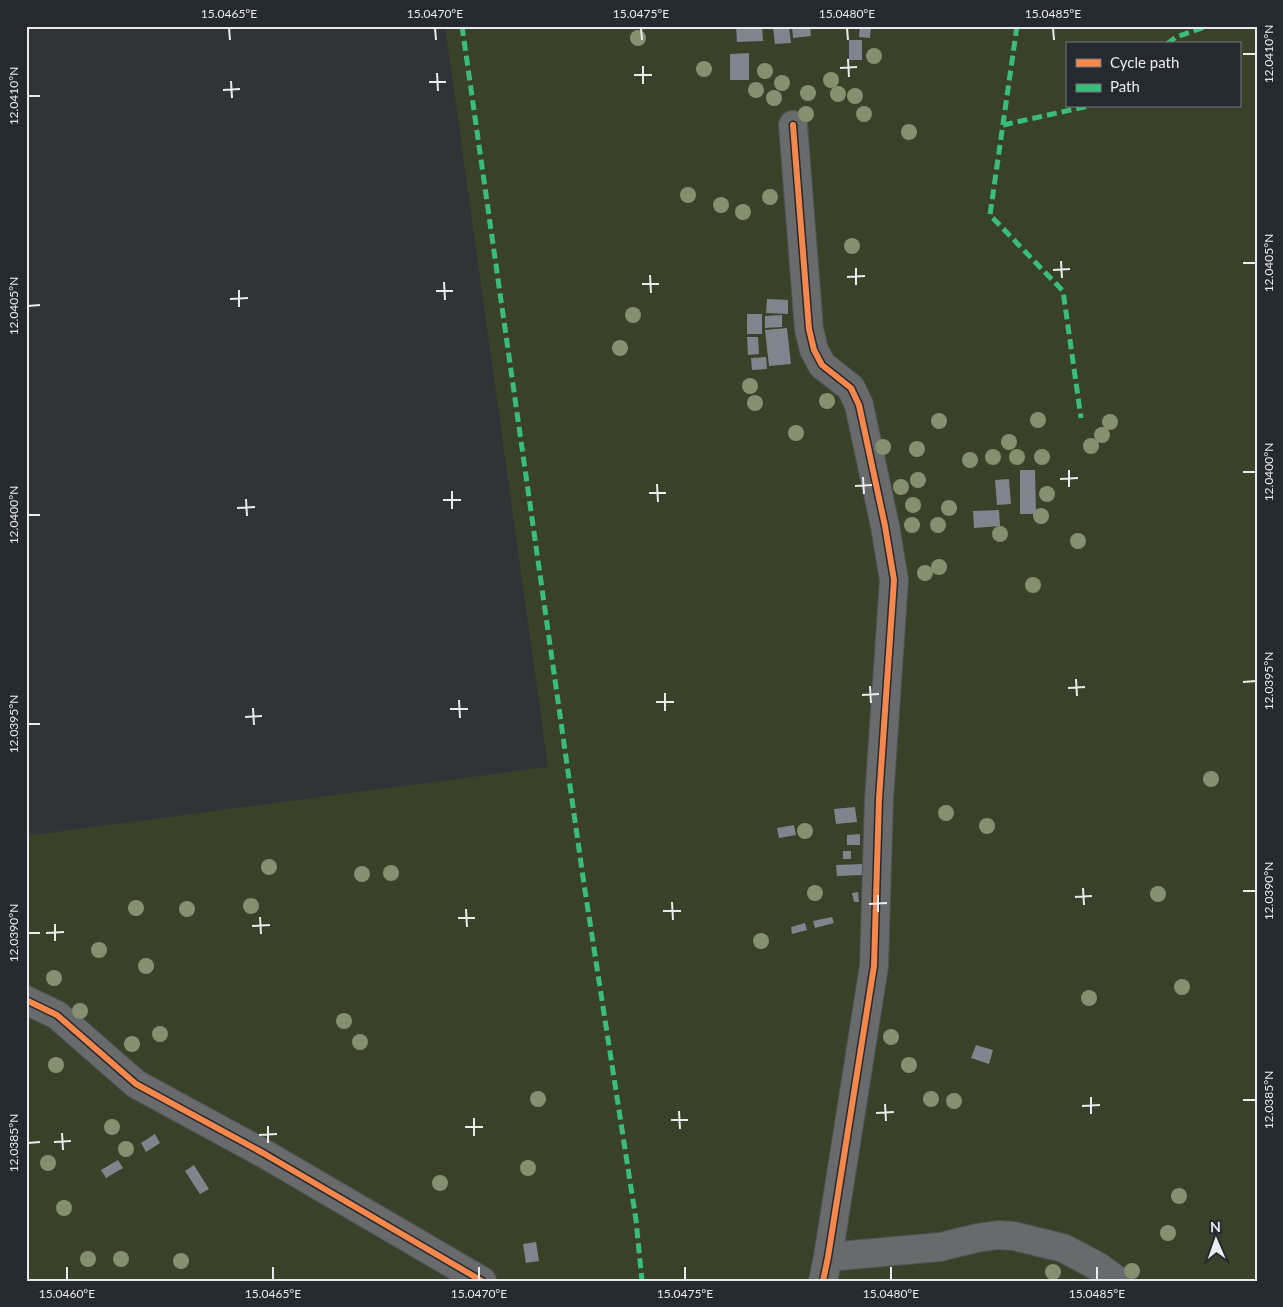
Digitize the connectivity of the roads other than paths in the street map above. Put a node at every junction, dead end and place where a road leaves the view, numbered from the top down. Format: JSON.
{"nodes":[{"id":1,"x":793,"y":125,"type":"dead end"},
{"id":2,"x":26,"y":1000,"type":"edge"},
{"id":3,"x":826,"y":1269,"type":"edge"},
{"id":4,"x":482,"y":1281,"type":"edge"},
{"id":5,"x":1118,"y":1281,"type":"edge"}],
"edges":[{"from":1,"to":3,"type":"street"},
{"from":2,"to":4,"type":"street"},
{"from":3,"to":5,"type":"street"}]}
